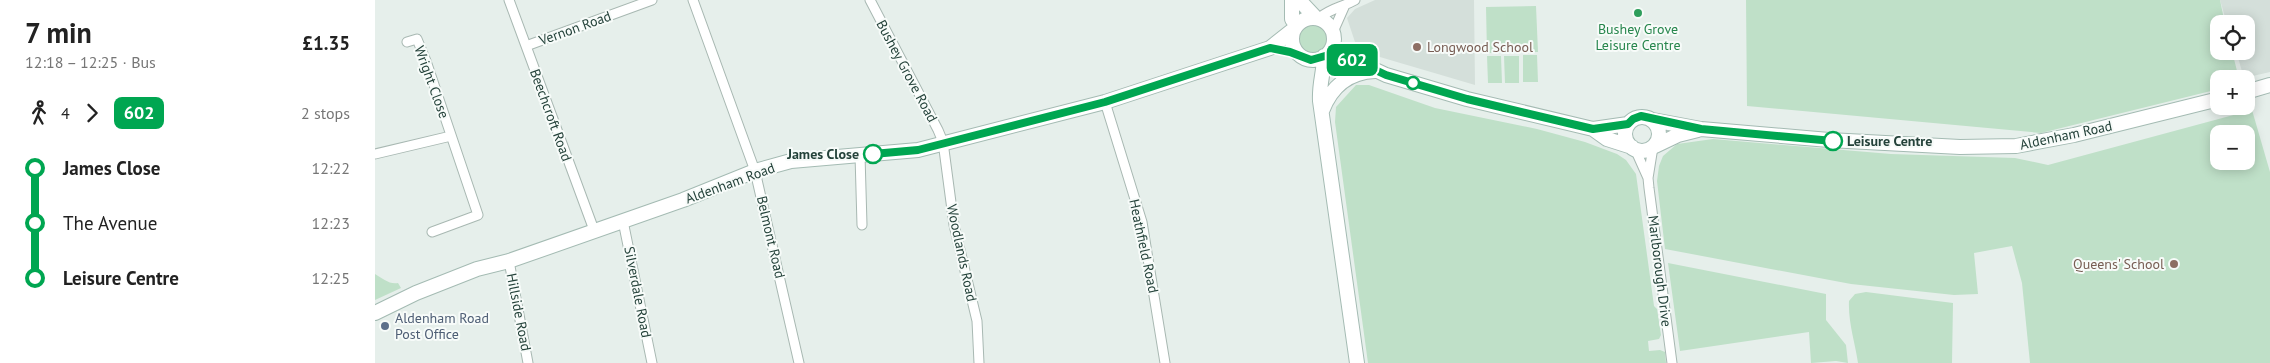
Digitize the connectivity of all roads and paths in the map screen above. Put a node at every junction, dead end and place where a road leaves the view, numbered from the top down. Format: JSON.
{"nodes":[{"id":1,"x":509,"y":0,"type":"edge"},
{"id":2,"x":652,"y":0,"type":"edge"},
{"id":3,"x":693,"y":0,"type":"edge"},
{"id":4,"x":870,"y":0,"type":"edge"},
{"id":5,"x":1292,"y":0,"type":"edge"},
{"id":6,"x":1299,"y":0,"type":"edge"},
{"id":7,"x":1355,"y":0,"type":"edge"},
{"id":8,"x":1345,"y":5,"type":"junction"},
{"id":9,"x":1318,"y":18,"type":"junction"},
{"id":10,"x":1295,"y":27,"type":"junction"},
{"id":11,"x":1333,"y":34,"type":"junction"},
{"id":12,"x":407,"y":42,"type":"dead end"},
{"id":13,"x":526,"y":46,"type":"junction"},
{"id":14,"x":1270,"y":48,"type":"junction"},
{"id":15,"x":1325,"y":56,"type":"junction"},
{"id":16,"x":1303,"y":57,"type":"junction"},
{"id":17,"x":1354,"y":60,"type":"junction"},
{"id":18,"x":1377,"y":71,"type":"junction"},
{"id":19,"x":1319,"y":83,"type":"junction"},
{"id":20,"x":2270,"y":85,"type":"edge"},
{"id":21,"x":2255,"y":89,"type":"edge"},
{"id":22,"x":2210,"y":101,"type":"edge"},
{"id":23,"x":1105,"y":102,"type":"junction"},
{"id":24,"x":1322,"y":111,"type":"junction"},
{"id":25,"x":1653,"y":120,"type":"junction"},
{"id":26,"x":1628,"y":124,"type":"junction"},
{"id":27,"x":1593,"y":129,"type":"junction"},
{"id":28,"x":1701,"y":129,"type":"junction"},
{"id":29,"x":451,"y":136,"type":"junction"},
{"id":30,"x":943,"y":142,"type":"junction"},
{"id":31,"x":1654,"y":146,"type":"junction"},
{"id":32,"x":1634,"y":148,"type":"junction"},
{"id":33,"x":375,"y":154,"type":"edge"},
{"id":34,"x":859,"y":155,"type":"junction"},
{"id":35,"x":755,"y":171,"type":"junction"},
{"id":36,"x":1648,"y":178,"type":"junction"},
{"id":37,"x":623,"y":221,"type":"junction"},
{"id":38,"x":862,"y":225,"type":"dead end"},
{"id":39,"x":594,"y":230,"type":"junction"},
{"id":40,"x":432,"y":232,"type":"dead end"},
{"id":41,"x":509,"y":260,"type":"junction"},
{"id":42,"x":375,"y":313,"type":"edge"},
{"id":43,"x":529,"y":363,"type":"edge"},
{"id":44,"x":652,"y":363,"type":"edge"},
{"id":45,"x":799,"y":363,"type":"edge"},
{"id":46,"x":979,"y":363,"type":"edge"},
{"id":47,"x":1165,"y":363,"type":"edge"},
{"id":48,"x":1357,"y":363,"type":"edge"},
{"id":49,"x":1672,"y":363,"type":"edge"}],
"edges":[{"from":1,"to":13,"type":"street","name":"Beechcroft Road"},
{"from":2,"to":13,"type":"street","name":"Vernon Road"},
{"from":3,"to":35,"type":"street","name":"Belmont Road"},
{"from":4,"to":30,"type":"street","name":"Bushey Grove Road"},
{"from":5,"to":10,"type":"main road"},
{"from":6,"to":9,"type":"main road"},
{"from":7,"to":8,"type":"street"},
{"from":8,"to":9,"type":"street"},
{"from":8,"to":11,"type":"street"},
{"from":9,"to":10,"type":"main road"},
{"from":9,"to":11,"type":"main road"},
{"from":10,"to":14,"type":"main road","name":"Aldenham Road"},
{"from":10,"to":16,"type":"main road"},
{"from":11,"to":15,"type":"main road"},
{"from":11,"to":17,"type":"main road"},
{"from":12,"to":29,"type":"street","name":"Wright Close"},
{"from":13,"to":39,"type":"street","name":"Beechcroft Road"},
{"from":14,"to":16,"type":"main road"},
{"from":14,"to":23,"type":"main road","name":"Aldenham Road"},
{"from":15,"to":16,"type":"main road"},
{"from":15,"to":17,"type":"main road"},
{"from":15,"to":19,"type":"main road"},
{"from":16,"to":19,"type":"main road"},
{"from":17,"to":18,"type":"main road"},
{"from":18,"to":24,"type":"main road"},
{"from":18,"to":27,"type":"main road"},
{"from":19,"to":24,"type":"main road"},
{"from":20,"to":21,"type":"main road"},
{"from":22,"to":28,"type":"main road","name":"Aldenham Road"},
{"from":23,"to":30,"type":"main road","name":"Aldenham Road"},
{"from":23,"to":47,"type":"street","name":"Heathfield Road"},
{"from":24,"to":48,"type":"main road"},
{"from":25,"to":26,"type":"main road"},
{"from":25,"to":28,"type":"main road","name":"Aldenham Road"},
{"from":25,"to":31,"type":"main road"},
{"from":26,"to":27,"type":"main road"},
{"from":26,"to":32,"type":"main road"},
{"from":27,"to":32,"type":"main road"},
{"from":28,"to":31,"type":"main road","name":"Aldenham Road"},
{"from":29,"to":33,"type":"street","name":"Wright Close"},
{"from":29,"to":40,"type":"street","name":"Wright Close"},
{"from":30,"to":34,"type":"main road","name":"Aldenham Road"},
{"from":30,"to":46,"type":"street","name":"Woodlands Road"},
{"from":31,"to":32,"type":"main road"},
{"from":31,"to":36,"type":"street","name":"Marlborough Drive"},
{"from":32,"to":36,"type":"street","name":"Marlborough Drive"},
{"from":34,"to":35,"type":"main road","name":"Aldenham Road"},
{"from":34,"to":38,"type":"street"},
{"from":35,"to":37,"type":"main road","name":"Aldenham Road"},
{"from":35,"to":45,"type":"street","name":"Belmont Road"},
{"from":36,"to":49,"type":"street","name":"Marlborough Drive"},
{"from":37,"to":39,"type":"main road","name":"Aldenham Road"},
{"from":37,"to":44,"type":"street","name":"Silverdale Road"},
{"from":39,"to":41,"type":"main road","name":"Aldenham Road"},
{"from":41,"to":42,"type":"main road","name":"Aldenham Road"},
{"from":41,"to":43,"type":"street","name":"Hillside Road"}]}
